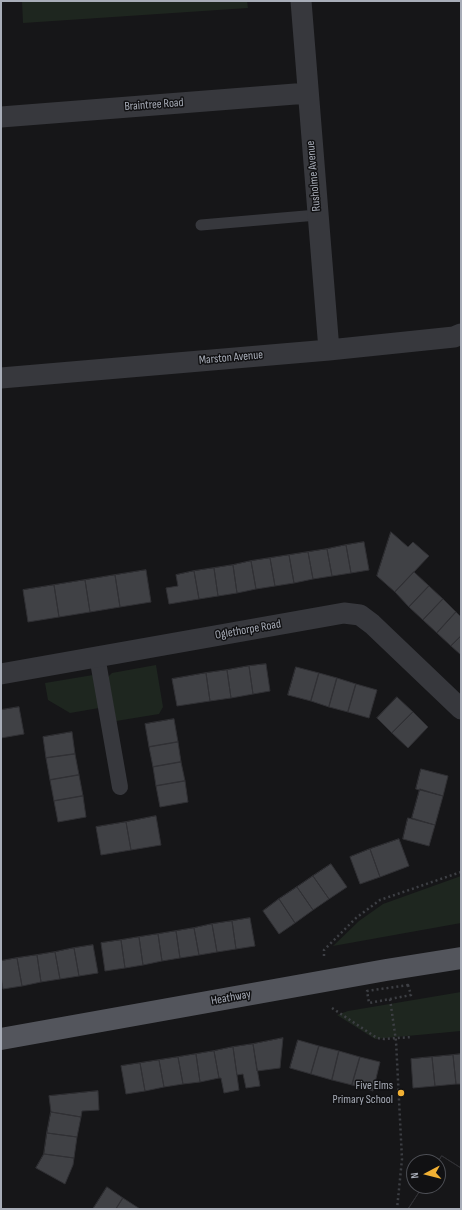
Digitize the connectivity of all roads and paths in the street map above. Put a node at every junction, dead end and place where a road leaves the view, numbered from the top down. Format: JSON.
{"nodes":[{"id":1,"x":301,"y":1,"type":"edge"},
{"id":2,"x":308,"y":93,"type":"junction"},
{"id":3,"x":1,"y":117,"type":"edge"},
{"id":4,"x":317,"y":215,"type":"junction"},
{"id":5,"x":201,"y":225,"type":"dead end"},
{"id":6,"x":461,"y":334,"type":"edge"},
{"id":7,"x":329,"y":350,"type":"junction"},
{"id":8,"x":1,"y":378,"type":"edge"},
{"id":9,"x":97,"y":656,"type":"junction"},
{"id":10,"x":1,"y":674,"type":"edge"},
{"id":11,"x":461,"y":709,"type":"edge"},
{"id":12,"x":120,"y":787,"type":"dead end"},
{"id":13,"x":461,"y":872,"type":"edge"},
{"id":14,"x":324,"y":956,"type":"dead end"},
{"id":15,"x":461,"y":958,"type":"edge"},
{"id":16,"x":390,"y":999,"type":"dead end"},
{"id":17,"x":332,"y":1008,"type":"dead end"},
{"id":18,"x":412,"y":1037,"type":"dead end"},
{"id":19,"x":395,"y":1038,"type":"junction"},
{"id":20,"x":1,"y":1039,"type":"edge"},
{"id":21,"x":397,"y":1209,"type":"edge"}],
"edges":[{"from":1,"to":2,"type":"street","name":"Rusholme Avenue"},
{"from":2,"to":3,"type":"street","name":"Braintree Road"},
{"from":2,"to":4,"type":"street","name":"Rusholme Avenue"},
{"from":4,"to":5,"type":"lane"},
{"from":4,"to":7,"type":"street","name":"Rusholme Avenue"},
{"from":6,"to":7,"type":"street","name":"Marston Avenue"},
{"from":7,"to":8,"type":"street","name":"Marston Avenue"},
{"from":9,"to":10,"type":"street","name":"Oglethorpe Road"},
{"from":9,"to":11,"type":"street","name":"Oglethorpe Road"},
{"from":9,"to":12,"type":"street"},
{"from":13,"to":14,"type":"path"},
{"from":15,"to":20,"type":"main road","name":"Heathway"},
{"from":16,"to":19,"type":"path"},
{"from":17,"to":19,"type":"path"},
{"from":18,"to":19,"type":"path"},
{"from":19,"to":21,"type":"path"}]}
